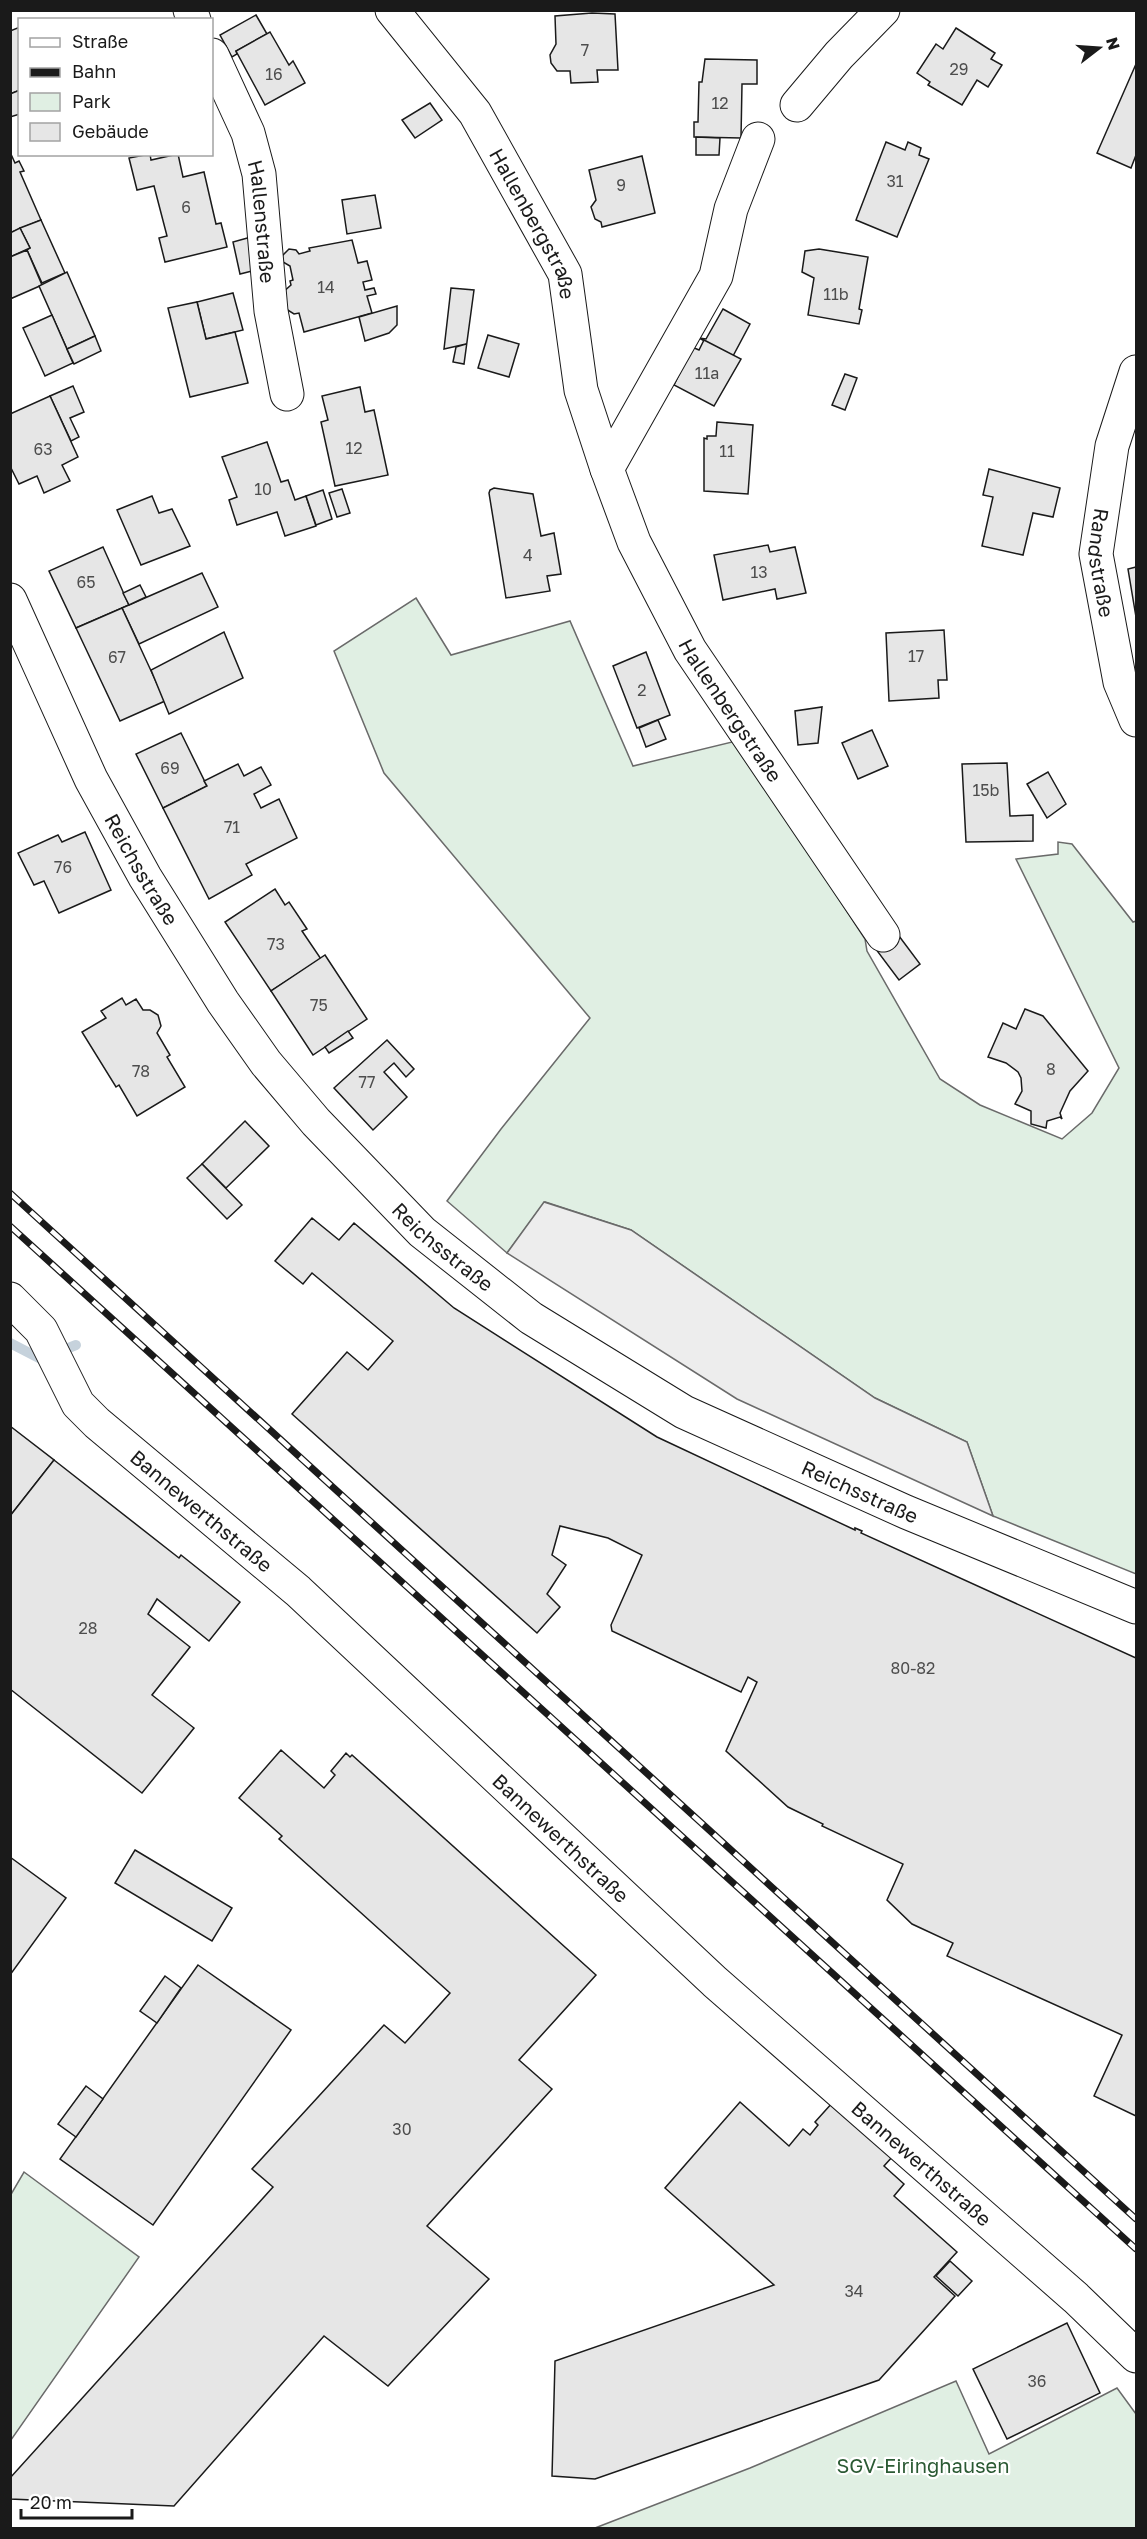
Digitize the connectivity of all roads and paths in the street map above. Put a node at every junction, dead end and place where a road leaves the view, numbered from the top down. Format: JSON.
{"nodes":[{"id":1,"x":392,"y":10,"type":"edge"},
{"id":2,"x":883,"y":10,"type":"edge"},
{"id":3,"x":213,"y":57,"type":"edge"},
{"id":4,"x":797,"y":105,"type":"dead end"},
{"id":5,"x":758,"y":139,"type":"dead end"},
{"id":6,"x":1137,"y":372,"type":"edge"},
{"id":7,"x":287,"y":394,"type":"dead end"},
{"id":8,"x":608,"y":469,"type":"junction"},
{"id":9,"x":10,"y":600,"type":"edge"},
{"id":10,"x":1137,"y":720,"type":"edge"},
{"id":11,"x":883,"y":935,"type":"dead end"},
{"id":12,"x":10,"y":1299,"type":"edge"},
{"id":13,"x":1137,"y":1607,"type":"edge"},
{"id":14,"x":1137,"y":2356,"type":"edge"}],
"edges":[{"from":1,"to":8,"type":"street","name":"Hallenbergstraße"},
{"from":2,"to":4,"type":"street"},
{"from":3,"to":7,"type":"street","name":"Hallenstraße"},
{"from":5,"to":8,"type":"street"},
{"from":6,"to":10,"type":"street","name":"Randstraße"},
{"from":8,"to":11,"type":"street","name":"Hallenbergstraße"},
{"from":9,"to":13,"type":"street","name":"Reichsstraße"},
{"from":12,"to":14,"type":"street","name":"Bannewerthstraße"}]}
